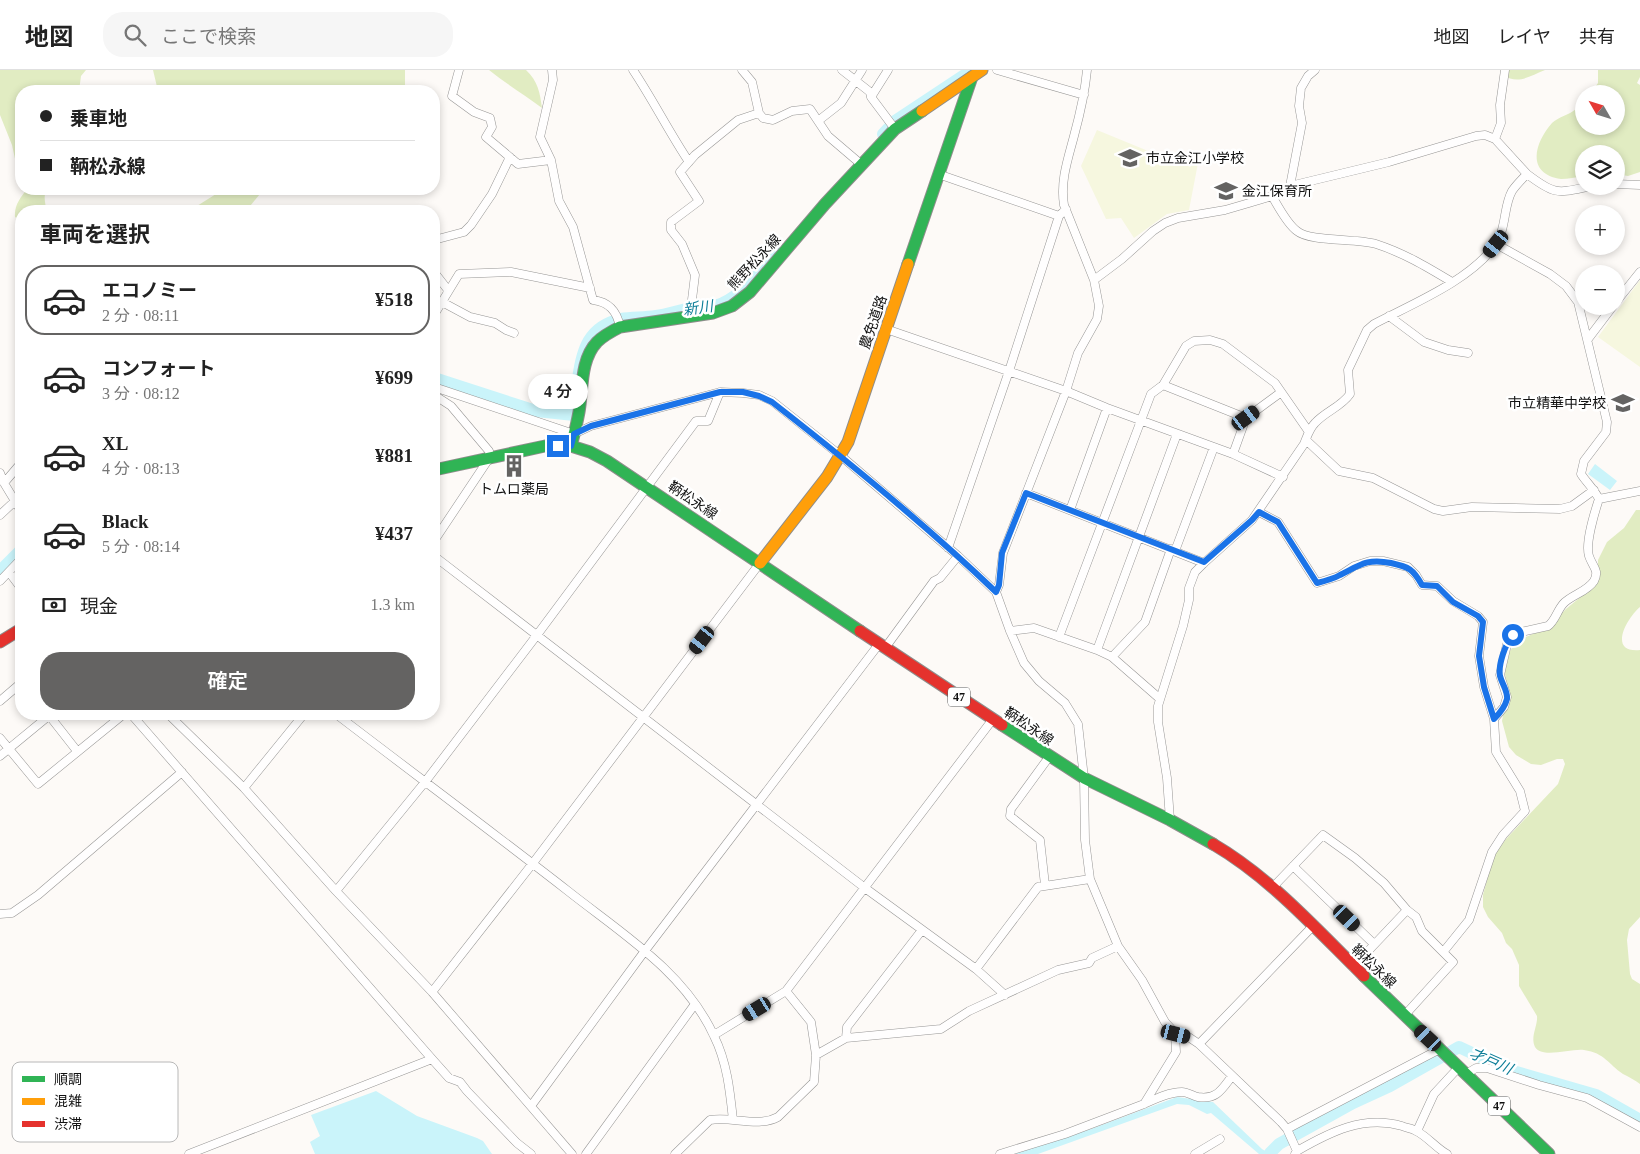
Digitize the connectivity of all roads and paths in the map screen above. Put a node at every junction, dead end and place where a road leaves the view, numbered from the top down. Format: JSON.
{"nodes":[{"id":1,"x":459,"y":70,"type":"edge"},
{"id":2,"x":552,"y":70,"type":"edge"},
{"id":3,"x":633,"y":70,"type":"edge"},
{"id":4,"x":742,"y":70,"type":"edge"},
{"id":5,"x":842,"y":70,"type":"edge"},
{"id":6,"x":862,"y":70,"type":"edge"},
{"id":7,"x":888,"y":70,"type":"edge"},
{"id":8,"x":997,"y":70,"type":"edge"},
{"id":9,"x":1087,"y":70,"type":"edge"},
{"id":10,"x":1315,"y":70,"type":"edge"},
{"id":11,"x":1505,"y":70,"type":"edge"},
{"id":12,"x":975,"y":72,"type":"edge"},
{"id":13,"x":856,"y":81,"type":"junction"},
{"id":14,"x":1084,"y":95,"type":"junction"},
{"id":15,"x":871,"y":97,"type":"junction"},
{"id":16,"x":759,"y":113,"type":"junction"},
{"id":17,"x":818,"y":121,"type":"junction"},
{"id":18,"x":892,"y":125,"type":"junction"},
{"id":19,"x":1494,"y":139,"type":"junction"},
{"id":20,"x":510,"y":157,"type":"junction"},
{"id":21,"x":550,"y":160,"type":"junction"},
{"id":22,"x":858,"y":161,"type":"junction"},
{"id":23,"x":689,"y":162,"type":"junction"},
{"id":24,"x":938,"y":174,"type":"junction"},
{"id":25,"x":1527,"y":174,"type":"junction"},
{"id":26,"x":1625,"y":184,"type":"edge"},
{"id":27,"x":1640,"y":185,"type":"edge"},
{"id":28,"x":1290,"y":186,"type":"junction"},
{"id":29,"x":1575,"y":189,"type":"edge"},
{"id":30,"x":1272,"y":196,"type":"junction"},
{"id":31,"x":1066,"y":209,"type":"junction"},
{"id":32,"x":1059,"y":216,"type":"junction"},
{"id":33,"x":440,"y":238,"type":"edge"},
{"id":34,"x":1496,"y":244,"type":"junction"},
{"id":35,"x":1640,"y":272,"type":"edge"},
{"id":36,"x":440,"y":280,"type":"edge"},
{"id":37,"x":1094,"y":280,"type":"junction"},
{"id":38,"x":1452,"y":282,"type":"junction"},
{"id":39,"x":590,"y":288,"type":"junction"},
{"id":40,"x":448,"y":290,"type":"junction"},
{"id":41,"x":1625,"y":291,"type":"edge"},
{"id":42,"x":442,"y":302,"type":"junction"},
{"id":43,"x":440,"y":305,"type":"edge"},
{"id":44,"x":1606,"y":315,"type":"edge"},
{"id":45,"x":690,"y":316,"type":"junction"},
{"id":46,"x":1389,"y":316,"type":"junction"},
{"id":47,"x":619,"y":321,"type":"junction"},
{"id":48,"x":886,"y":329,"type":"junction"},
{"id":49,"x":514,"y":333,"type":"dead end"},
{"id":50,"x":1588,"y":338,"type":"junction"},
{"id":51,"x":1468,"y":353,"type":"dead end"},
{"id":52,"x":1009,"y":371,"type":"junction"},
{"id":53,"x":1163,"y":384,"type":"junction"},
{"id":54,"x":440,"y":389,"type":"edge"},
{"id":55,"x":1066,"y":391,"type":"junction"},
{"id":56,"x":720,"y":392,"type":"junction"},
{"id":57,"x":1280,"y":393,"type":"junction"},
{"id":58,"x":440,"y":399,"type":"edge"},
{"id":59,"x":1107,"y":408,"type":"junction"},
{"id":60,"x":1246,"y":418,"type":"junction"},
{"id":61,"x":1141,"y":421,"type":"junction"},
{"id":62,"x":574,"y":434,"type":"junction"},
{"id":63,"x":1178,"y":434,"type":"junction"},
{"id":64,"x":1307,"y":436,"type":"junction"},
{"id":65,"x":571,"y":446,"type":"junction"},
{"id":66,"x":1214,"y":447,"type":"junction"},
{"id":67,"x":1233,"y":454,"type":"junction"},
{"id":68,"x":841,"y":456,"type":"junction"},
{"id":69,"x":490,"y":457,"type":"junction"},
{"id":70,"x":440,"y":469,"type":"edge"},
{"id":71,"x":15,"y":471,"type":"edge"},
{"id":72,"x":0,"y":474,"type":"edge"},
{"id":73,"x":1283,"y":477,"type":"junction"},
{"id":74,"x":4,"y":484,"type":"junction"},
{"id":75,"x":646,"y":486,"type":"junction"},
{"id":76,"x":1594,"y":490,"type":"junction"},
{"id":77,"x":1640,"y":491,"type":"edge"},
{"id":78,"x":1026,"y":493,"type":"junction"},
{"id":79,"x":15,"y":497,"type":"edge"},
{"id":80,"x":1599,"y":499,"type":"junction"},
{"id":81,"x":15,"y":502,"type":"edge"},
{"id":82,"x":1070,"y":510,"type":"junction"},
{"id":83,"x":1259,"y":512,"type":"junction"},
{"id":84,"x":0,"y":515,"type":"edge"},
{"id":85,"x":1102,"y":523,"type":"junction"},
{"id":86,"x":440,"y":532,"type":"edge"},
{"id":87,"x":1139,"y":536,"type":"junction"},
{"id":88,"x":948,"y":548,"type":"junction"},
{"id":89,"x":1173,"y":550,"type":"junction"},
{"id":90,"x":958,"y":556,"type":"junction"},
{"id":91,"x":440,"y":561,"type":"edge"},
{"id":92,"x":1204,"y":562,"type":"junction"},
{"id":93,"x":760,"y":564,"type":"junction"},
{"id":94,"x":15,"y":566,"type":"edge"},
{"id":95,"x":9,"y":572,"type":"junction"},
{"id":96,"x":15,"y":580,"type":"edge"},
{"id":97,"x":0,"y":581,"type":"edge"},
{"id":98,"x":996,"y":592,"type":"junction"},
{"id":99,"x":1010,"y":632,"type":"junction"},
{"id":100,"x":15,"y":633,"type":"edge"},
{"id":101,"x":537,"y":635,"type":"junction"},
{"id":102,"x":1059,"y":637,"type":"junction"},
{"id":103,"x":0,"y":642,"type":"edge"},
{"id":104,"x":882,"y":646,"type":"junction"},
{"id":105,"x":1097,"y":650,"type":"junction"},
{"id":106,"x":1112,"y":657,"type":"junction"},
{"id":107,"x":15,"y":689,"type":"edge"},
{"id":108,"x":1160,"y":698,"type":"junction"},
{"id":109,"x":0,"y":701,"type":"edge"},
{"id":110,"x":644,"y":717,"type":"junction"},
{"id":111,"x":1494,"y":719,"type":"junction"},
{"id":112,"x":43,"y":720,"type":"edge"},
{"id":113,"x":54,"y":720,"type":"edge"},
{"id":114,"x":116,"y":720,"type":"edge"},
{"id":115,"x":136,"y":720,"type":"edge"},
{"id":116,"x":174,"y":720,"type":"edge"},
{"id":117,"x":299,"y":720,"type":"edge"},
{"id":118,"x":344,"y":720,"type":"edge"},
{"id":119,"x":993,"y":720,"type":"junction"},
{"id":120,"x":0,"y":738,"type":"edge"},
{"id":121,"x":9,"y":748,"type":"junction"},
{"id":122,"x":77,"y":751,"type":"junction"},
{"id":123,"x":0,"y":756,"type":"edge"},
{"id":124,"x":1049,"y":757,"type":"junction"},
{"id":125,"x":182,"y":772,"type":"junction"},
{"id":126,"x":1084,"y":778,"type":"junction"},
{"id":127,"x":425,"y":782,"type":"junction"},
{"id":128,"x":244,"y":788,"type":"junction"},
{"id":129,"x":756,"y":805,"type":"junction"},
{"id":130,"x":1170,"y":820,"type":"junction"},
{"id":131,"x":533,"y":863,"type":"junction"},
{"id":132,"x":1293,"y":866,"type":"junction"},
{"id":133,"x":1090,"y":879,"type":"junction"},
{"id":134,"x":1045,"y":885,"type":"junction"},
{"id":135,"x":1273,"y":887,"type":"junction"},
{"id":136,"x":865,"y":888,"type":"junction"},
{"id":137,"x":336,"y":891,"type":"junction"},
{"id":138,"x":1407,"y":910,"type":"junction"},
{"id":139,"x":0,"y":914,"type":"edge"},
{"id":140,"x":1312,"y":927,"type":"junction"},
{"id":141,"x":922,"y":930,"type":"junction"},
{"id":142,"x":1374,"y":944,"type":"junction"},
{"id":143,"x":1118,"y":946,"type":"junction"},
{"id":144,"x":1444,"y":951,"type":"junction"},
{"id":145,"x":644,"y":952,"type":"junction"},
{"id":146,"x":1353,"y":967,"type":"junction"},
{"id":147,"x":976,"y":969,"type":"junction"},
{"id":148,"x":786,"y":991,"type":"junction"},
{"id":149,"x":432,"y":992,"type":"junction"},
{"id":150,"x":1005,"y":995,"type":"junction"},
{"id":151,"x":695,"y":1004,"type":"junction"},
{"id":152,"x":1404,"y":1016,"type":"junction"},
{"id":153,"x":1176,"y":1034,"type":"junction"},
{"id":154,"x":714,"y":1035,"type":"junction"},
{"id":155,"x":846,"y":1038,"type":"junction"},
{"id":156,"x":1198,"y":1044,"type":"junction"},
{"id":157,"x":1443,"y":1053,"type":"junction"},
{"id":158,"x":816,"y":1055,"type":"junction"},
{"id":159,"x":432,"y":1059,"type":"junction"},
{"id":160,"x":1463,"y":1071,"type":"junction"},
{"id":161,"x":1232,"y":1076,"type":"junction"},
{"id":162,"x":1144,"y":1104,"type":"junction"},
{"id":163,"x":531,"y":1106,"type":"junction"},
{"id":164,"x":733,"y":1120,"type":"junction"},
{"id":165,"x":1640,"y":1127,"type":"edge"},
{"id":166,"x":1417,"y":1131,"type":"junction"},
{"id":167,"x":1290,"y":1135,"type":"junction"},
{"id":168,"x":1220,"y":1139,"type":"dead end"},
{"id":169,"x":1296,"y":1152,"type":"edge"},
{"id":170,"x":189,"y":1154,"type":"edge"},
{"id":171,"x":531,"y":1154,"type":"edge"},
{"id":172,"x":572,"y":1154,"type":"edge"},
{"id":173,"x":586,"y":1154,"type":"edge"},
{"id":174,"x":675,"y":1154,"type":"edge"},
{"id":175,"x":1000,"y":1154,"type":"edge"},
{"id":176,"x":1195,"y":1154,"type":"edge"},
{"id":177,"x":1447,"y":1154,"type":"edge"},
{"id":178,"x":1549,"y":1154,"type":"edge"}],
"edges":[{"from":1,"to":20,"type":"street"},
{"from":2,"to":21,"type":"street"},
{"from":3,"to":23,"type":"street"},
{"from":4,"to":16,"type":"street"},
{"from":5,"to":13,"type":"street"},
{"from":6,"to":13,"type":"street"},
{"from":7,"to":15,"type":"street"},
{"from":8,"to":14,"type":"street"},
{"from":9,"to":14,"type":"street"},
{"from":10,"to":28,"type":"street"},
{"from":11,"to":19,"type":"street"},
{"from":12,"to":18,"type":"main road","name":"熊野松永線"},
{"from":12,"to":24,"type":"main road","name":"農免道路"},
{"from":13,"to":15,"type":"street"},
{"from":13,"to":17,"type":"street"},
{"from":14,"to":31,"type":"street"},
{"from":15,"to":18,"type":"street"},
{"from":16,"to":17,"type":"street"},
{"from":16,"to":23,"type":"street"},
{"from":17,"to":22,"type":"street"},
{"from":18,"to":22,"type":"main road","name":"熊野松永線"},
{"from":19,"to":25,"type":"street"},
{"from":19,"to":28,"type":"street"},
{"from":20,"to":21,"type":"street"},
{"from":20,"to":33,"type":"street"},
{"from":21,"to":39,"type":"street"},
{"from":22,"to":45,"type":"main road","name":"熊野松永線"},
{"from":23,"to":45,"type":"street"},
{"from":24,"to":32,"type":"street"},
{"from":24,"to":48,"type":"main road","name":"農免道路"},
{"from":25,"to":29,"type":"street"},
{"from":25,"to":34,"type":"street"},
{"from":26,"to":27,"type":"street"},
{"from":28,"to":30,"type":"street"},
{"from":30,"to":37,"type":"street"},
{"from":30,"to":38,"type":"street"},
{"from":31,"to":32,"type":"street"},
{"from":31,"to":37,"type":"street"},
{"from":32,"to":52,"type":"street"},
{"from":34,"to":38,"type":"street"},
{"from":34,"to":50,"type":"street"},
{"from":35,"to":41,"type":"street"},
{"from":36,"to":40,"type":"street"},
{"from":37,"to":55,"type":"street"},
{"from":38,"to":46,"type":"street"},
{"from":39,"to":40,"type":"street"},
{"from":39,"to":47,"type":"street"},
{"from":40,"to":42,"type":"street"},
{"from":42,"to":43,"type":"street"},
{"from":42,"to":49,"type":"street"},
{"from":44,"to":50,"type":"street"},
{"from":45,"to":47,"type":"main road","name":"熊野松永線"},
{"from":46,"to":51,"type":"street"},
{"from":46,"to":64,"type":"street"},
{"from":47,"to":62,"type":"main road","name":"熊野松永線"},
{"from":48,"to":52,"type":"street"},
{"from":48,"to":68,"type":"main road","name":"農免道路"},
{"from":50,"to":76,"type":"street"},
{"from":52,"to":55,"type":"street"},
{"from":52,"to":88,"type":"street"},
{"from":53,"to":57,"type":"street"},
{"from":53,"to":60,"type":"street"},
{"from":53,"to":61,"type":"street"},
{"from":54,"to":62,"type":"street"},
{"from":55,"to":59,"type":"street"},
{"from":55,"to":78,"type":"street"},
{"from":56,"to":62,"type":"street"},
{"from":56,"to":68,"type":"street"},
{"from":56,"to":75,"type":"street"},
{"from":57,"to":60,"type":"street"},
{"from":57,"to":64,"type":"street"},
{"from":58,"to":69,"type":"street"},
{"from":59,"to":61,"type":"street"},
{"from":59,"to":82,"type":"street"},
{"from":60,"to":67,"type":"street"},
{"from":61,"to":63,"type":"street"},
{"from":61,"to":85,"type":"street"},
{"from":62,"to":65,"type":"main road","name":"熊野松永線"},
{"from":63,"to":66,"type":"street"},
{"from":63,"to":87,"type":"street"},
{"from":64,"to":73,"type":"street"},
{"from":64,"to":76,"type":"street"},
{"from":65,"to":69,"type":"main road","name":"鞆松永線","number":"47"},
{"from":65,"to":75,"type":"main road","name":"鞆松永線","number":"47"},
{"from":66,"to":67,"type":"street"},
{"from":66,"to":89,"type":"street"},
{"from":67,"to":73,"type":"street"},
{"from":68,"to":88,"type":"street"},
{"from":68,"to":93,"type":"main road","name":"農免道路"},
{"from":69,"to":70,"type":"main road","name":"鞆松永線","number":"47"},
{"from":69,"to":86,"type":"street"},
{"from":71,"to":74,"type":"street"},
{"from":72,"to":74,"type":"street"},
{"from":73,"to":83,"type":"street"},
{"from":74,"to":79,"type":"street"},
{"from":75,"to":93,"type":"main road","name":"鞆松永線","number":"47"},
{"from":75,"to":101,"type":"street"},
{"from":76,"to":80,"type":"street"},
{"from":77,"to":80,"type":"street"},
{"from":78,"to":82,"type":"street"},
{"from":78,"to":98,"type":"street"},
{"from":80,"to":111,"type":"street"},
{"from":81,"to":84,"type":"street"},
{"from":82,"to":85,"type":"street"},
{"from":83,"to":92,"type":"street"},
{"from":83,"to":111,"type":"street"},
{"from":85,"to":87,"type":"street"},
{"from":85,"to":102,"type":"street"},
{"from":87,"to":89,"type":"street"},
{"from":87,"to":105,"type":"street"},
{"from":88,"to":90,"type":"street"},
{"from":89,"to":92,"type":"street"},
{"from":89,"to":106,"type":"street"},
{"from":90,"to":98,"type":"street"},
{"from":90,"to":104,"type":"street"},
{"from":91,"to":101,"type":"street"},
{"from":92,"to":108,"type":"street"},
{"from":93,"to":104,"type":"main road","name":"鞆松永線","number":"47"},
{"from":93,"to":110,"type":"street"},
{"from":94,"to":95,"type":"street"},
{"from":95,"to":96,"type":"street"},
{"from":95,"to":97,"type":"street"},
{"from":98,"to":99,"type":"street"},
{"from":99,"to":102,"type":"street"},
{"from":99,"to":126,"type":"street"},
{"from":100,"to":103,"type":"main road"},
{"from":101,"to":110,"type":"street"},
{"from":101,"to":127,"type":"street"},
{"from":102,"to":105,"type":"street"},
{"from":104,"to":119,"type":"main road","name":"鞆松永線","number":"47"},
{"from":104,"to":129,"type":"street"},
{"from":105,"to":106,"type":"street"},
{"from":106,"to":108,"type":"street"},
{"from":107,"to":109,"type":"street"},
{"from":108,"to":130,"type":"street"},
{"from":110,"to":129,"type":"street"},
{"from":110,"to":131,"type":"street"},
{"from":111,"to":144,"type":"street"},
{"from":112,"to":121,"type":"street"},
{"from":113,"to":122,"type":"street"},
{"from":114,"to":122,"type":"street"},
{"from":115,"to":125,"type":"street"},
{"from":116,"to":128,"type":"street"},
{"from":117,"to":128,"type":"street"},
{"from":118,"to":127,"type":"street"},
{"from":119,"to":124,"type":"main road","name":"鞆松永線","number":"47"},
{"from":119,"to":136,"type":"street"},
{"from":120,"to":121,"type":"street"},
{"from":121,"to":122,"type":"street"},
{"from":121,"to":123,"type":"street"},
{"from":124,"to":126,"type":"main road","name":"鞆松永線","number":"47"},
{"from":124,"to":134,"type":"street"},
{"from":125,"to":139,"type":"street"},
{"from":125,"to":159,"type":"street"},
{"from":126,"to":130,"type":"main road","name":"鞆松永線","number":"47"},
{"from":126,"to":133,"type":"street"},
{"from":127,"to":131,"type":"street"},
{"from":127,"to":137,"type":"street"},
{"from":128,"to":137,"type":"street"},
{"from":129,"to":136,"type":"street"},
{"from":129,"to":145,"type":"street"},
{"from":130,"to":135,"type":"main road","name":"鞆松永線","number":"47"},
{"from":131,"to":145,"type":"street"},
{"from":131,"to":149,"type":"street"},
{"from":132,"to":135,"type":"street"},
{"from":132,"to":138,"type":"street"},
{"from":132,"to":142,"type":"street"},
{"from":133,"to":134,"type":"street"},
{"from":133,"to":143,"type":"street"},
{"from":134,"to":147,"type":"street"},
{"from":135,"to":140,"type":"main road","name":"鞆松永線","number":"47"},
{"from":136,"to":141,"type":"street"},
{"from":136,"to":148,"type":"street"},
{"from":137,"to":149,"type":"street"},
{"from":138,"to":142,"type":"street"},
{"from":138,"to":144,"type":"street"},
{"from":140,"to":146,"type":"main road","name":"鞆松永線","number":"47"},
{"from":140,"to":156,"type":"street"},
{"from":141,"to":147,"type":"street"},
{"from":141,"to":155,"type":"street"},
{"from":142,"to":146,"type":"street"},
{"from":143,"to":150,"type":"street"},
{"from":143,"to":153,"type":"street"},
{"from":144,"to":152,"type":"street"},
{"from":145,"to":151,"type":"street"},
{"from":145,"to":163,"type":"street"},
{"from":146,"to":152,"type":"main road","name":"鞆松永線","number":"47"},
{"from":147,"to":150,"type":"street"},
{"from":148,"to":154,"type":"street"},
{"from":148,"to":158,"type":"street"},
{"from":149,"to":163,"type":"street"},
{"from":150,"to":155,"type":"street"},
{"from":151,"to":154,"type":"street"},
{"from":151,"to":173,"type":"street"},
{"from":152,"to":157,"type":"main road","name":"鞆松永線","number":"47"},
{"from":153,"to":156,"type":"street"},
{"from":153,"to":162,"type":"street"},
{"from":154,"to":164,"type":"street"},
{"from":155,"to":158,"type":"street"},
{"from":156,"to":161,"type":"street"},
{"from":157,"to":160,"type":"main road","name":"鞆松永線","number":"47"},
{"from":157,"to":167,"type":"street"},
{"from":158,"to":164,"type":"street"},
{"from":159,"to":170,"type":"street"},
{"from":159,"to":171,"type":"street"},
{"from":160,"to":165,"type":"street"},
{"from":160,"to":166,"type":"street"},
{"from":160,"to":178,"type":"main road","name":"鞆松永線","number":"47"},
{"from":161,"to":162,"type":"street"},
{"from":161,"to":167,"type":"street"},
{"from":162,"to":175,"type":"street"},
{"from":163,"to":172,"type":"street"},
{"from":164,"to":174,"type":"street"},
{"from":166,"to":169,"type":"street"},
{"from":166,"to":177,"type":"street"},
{"from":167,"to":169,"type":"street"},
{"from":168,"to":176,"type":"street"}]}
